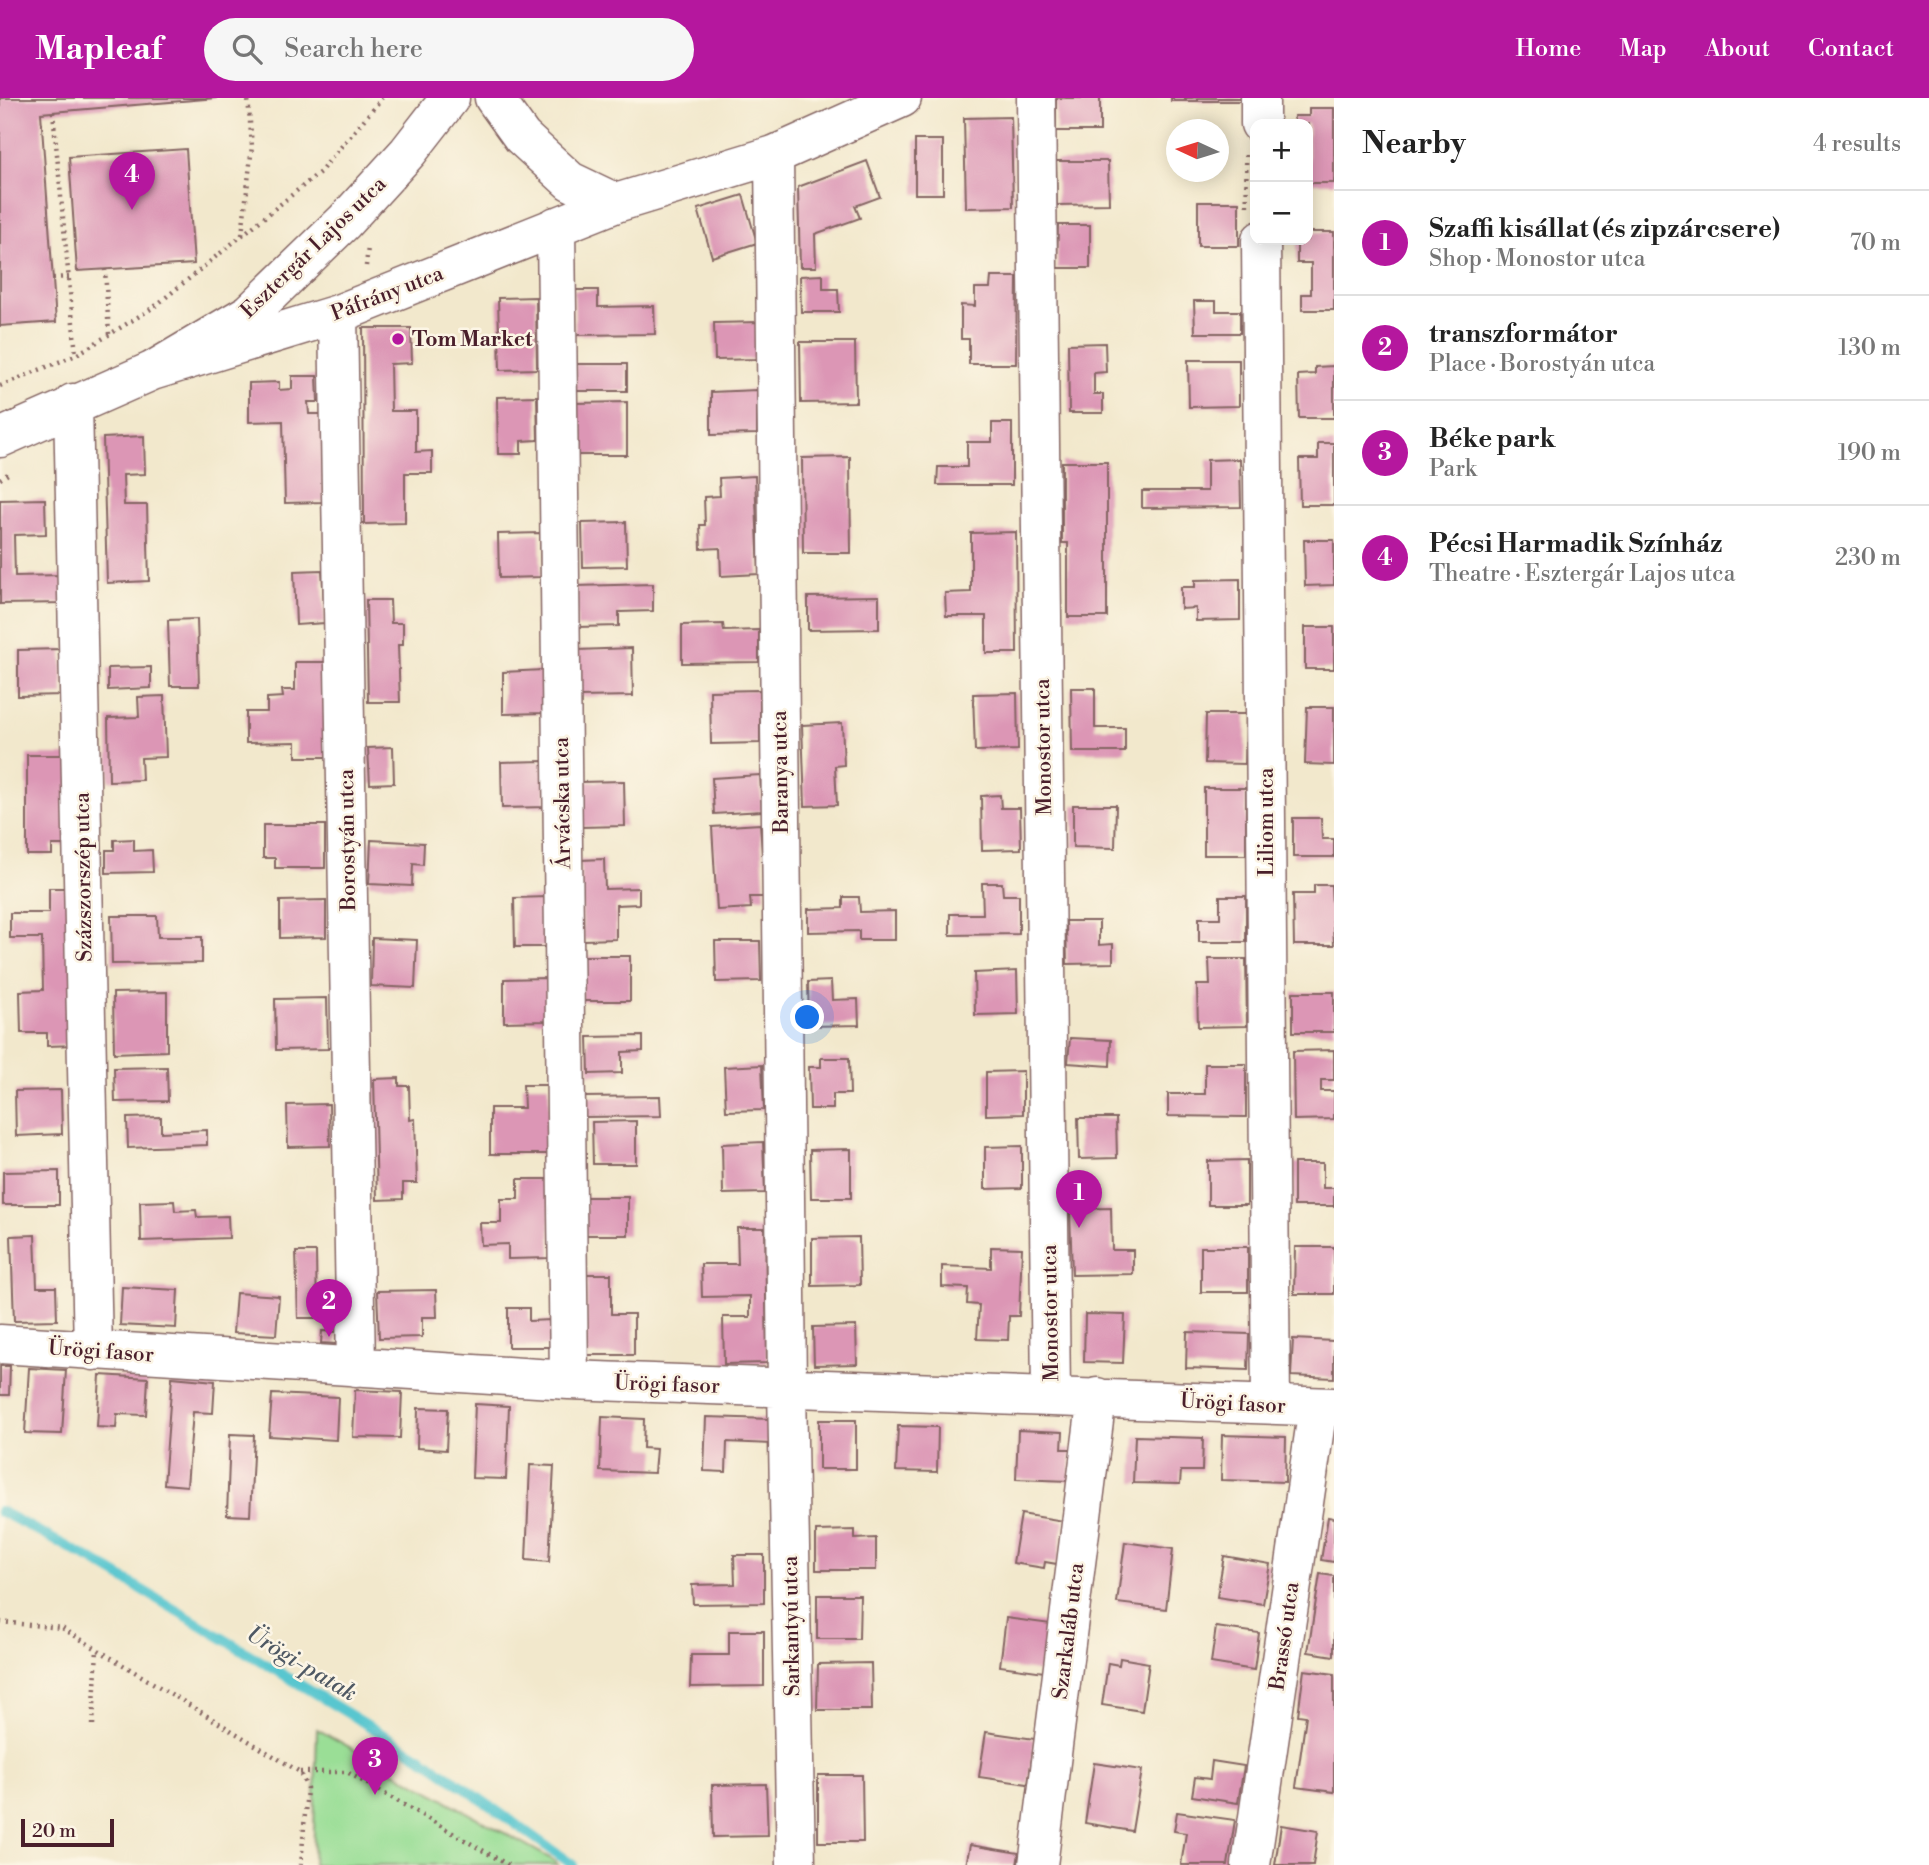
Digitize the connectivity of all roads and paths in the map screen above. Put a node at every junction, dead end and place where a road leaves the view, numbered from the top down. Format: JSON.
{"nodes":[{"id":1,"x":248,"y":98,"type":"edge"},
{"id":2,"x":382,"y":98,"type":"edge"},
{"id":3,"x":450,"y":98,"type":"edge"},
{"id":4,"x":494,"y":98,"type":"edge"},
{"id":5,"x":902,"y":98,"type":"edge"},
{"id":6,"x":1035,"y":98,"type":"edge"},
{"id":7,"x":1260,"y":98,"type":"edge"},
{"id":8,"x":853,"y":108,"type":"edge"},
{"id":9,"x":53,"y":112,"type":"dead end"},
{"id":10,"x":1260,"y":119,"type":"edge"},
{"id":11,"x":774,"y":155,"type":"junction"},
{"id":12,"x":616,"y":204,"type":"junction"},
{"id":13,"x":556,"y":226,"type":"junction"},
{"id":14,"x":241,"y":236,"type":"junction"},
{"id":15,"x":369,"y":242,"type":"dead end"},
{"id":16,"x":1261,"y":245,"type":"edge"},
{"id":17,"x":105,"y":269,"type":"dead end"},
{"id":18,"x":69,"y":277,"type":"junction"},
{"id":19,"x":53,"y":278,"type":"dead end"},
{"id":20,"x":350,"y":309,"type":"junction"},
{"id":21,"x":109,"y":334,"type":"junction"},
{"id":22,"x":76,"y":355,"type":"junction"},
{"id":23,"x":152,"y":371,"type":"junction"},
{"id":24,"x":0,"y":387,"type":"edge"},
{"id":25,"x":73,"y":403,"type":"junction"},
{"id":26,"x":10,"y":452,"type":"edge"},
{"id":27,"x":0,"y":479,"type":"edge"},
{"id":28,"x":0,"y":1344,"type":"edge"},
{"id":29,"x":93,"y":1351,"type":"junction"},
{"id":30,"x":356,"y":1367,"type":"junction"},
{"id":31,"x":569,"y":1380,"type":"junction"},
{"id":32,"x":787,"y":1388,"type":"junction"},
{"id":33,"x":1051,"y":1395,"type":"junction"},
{"id":34,"x":1097,"y":1396,"type":"junction"},
{"id":35,"x":1271,"y":1404,"type":"junction"},
{"id":36,"x":1326,"y":1407,"type":"edge"},
{"id":37,"x":0,"y":1622,"type":"edge"},
{"id":38,"x":97,"y":1649,"type":"junction"},
{"id":39,"x":93,"y":1726,"type":"dead end"},
{"id":40,"x":300,"y":1772,"type":"junction"},
{"id":41,"x":301,"y":1865,"type":"edge"},
{"id":42,"x":508,"y":1865,"type":"edge"},
{"id":43,"x":796,"y":1865,"type":"edge"},
{"id":44,"x":1038,"y":1865,"type":"edge"},
{"id":45,"x":1251,"y":1865,"type":"edge"}],
"edges":[{"from":1,"to":14,"type":"path"},
{"from":2,"to":14,"type":"path"},
{"from":3,"to":23,"type":"street","name":"Esztergár Lajos utca"},
{"from":4,"to":12,"type":"street"},
{"from":5,"to":8,"type":"street","name":"Páfrány utca"},
{"from":6,"to":33,"type":"street","name":"Monostor utca"},
{"from":7,"to":10,"type":"street"},
{"from":8,"to":11,"type":"street","name":"Páfrány utca"},
{"from":9,"to":18,"type":"path"},
{"from":11,"to":12,"type":"street","name":"Páfrány utca"},
{"from":11,"to":32,"type":"street","name":"Baranya utca"},
{"from":12,"to":13,"type":"street","name":"Páfrány utca"},
{"from":13,"to":20,"type":"street","name":"Páfrány utca"},
{"from":13,"to":31,"type":"street","name":"Árvácska utca"},
{"from":14,"to":21,"type":"path"},
{"from":15,"to":20,"type":"path"},
{"from":16,"to":35,"type":"street","name":"Liliom utca"},
{"from":17,"to":21,"type":"path"},
{"from":18,"to":19,"type":"path"},
{"from":18,"to":22,"type":"path"},
{"from":20,"to":23,"type":"street","name":"Páfrány utca"},
{"from":20,"to":30,"type":"street","name":"Borostyán utca"},
{"from":21,"to":22,"type":"path"},
{"from":22,"to":24,"type":"path"},
{"from":23,"to":25,"type":"street","name":"Esztergár Lajos utca"},
{"from":25,"to":26,"type":"street","name":"Esztergár Lajos utca"},
{"from":25,"to":29,"type":"street","name":"Százszorszép utca"},
{"from":26,"to":27,"type":"path"},
{"from":28,"to":29,"type":"street","name":"Ürögi fasor"},
{"from":29,"to":30,"type":"street","name":"Ürögi fasor"},
{"from":30,"to":31,"type":"street","name":"Ürögi fasor"},
{"from":31,"to":32,"type":"street","name":"Ürögi fasor"},
{"from":32,"to":33,"type":"street","name":"Ürögi fasor"},
{"from":32,"to":43,"type":"street","name":"Sarkantyú utca"},
{"from":33,"to":34,"type":"street","name":"Ürögi fasor"},
{"from":34,"to":35,"type":"street","name":"Ürögi fasor"},
{"from":34,"to":44,"type":"street","name":"Szarkaláb utca"},
{"from":35,"to":36,"type":"street","name":"Ürögi fasor"},
{"from":36,"to":45,"type":"street","name":"Brassó utca"},
{"from":37,"to":38,"type":"path"},
{"from":38,"to":39,"type":"path"},
{"from":38,"to":40,"type":"path"},
{"from":40,"to":41,"type":"path"},
{"from":40,"to":42,"type":"path"}]}
